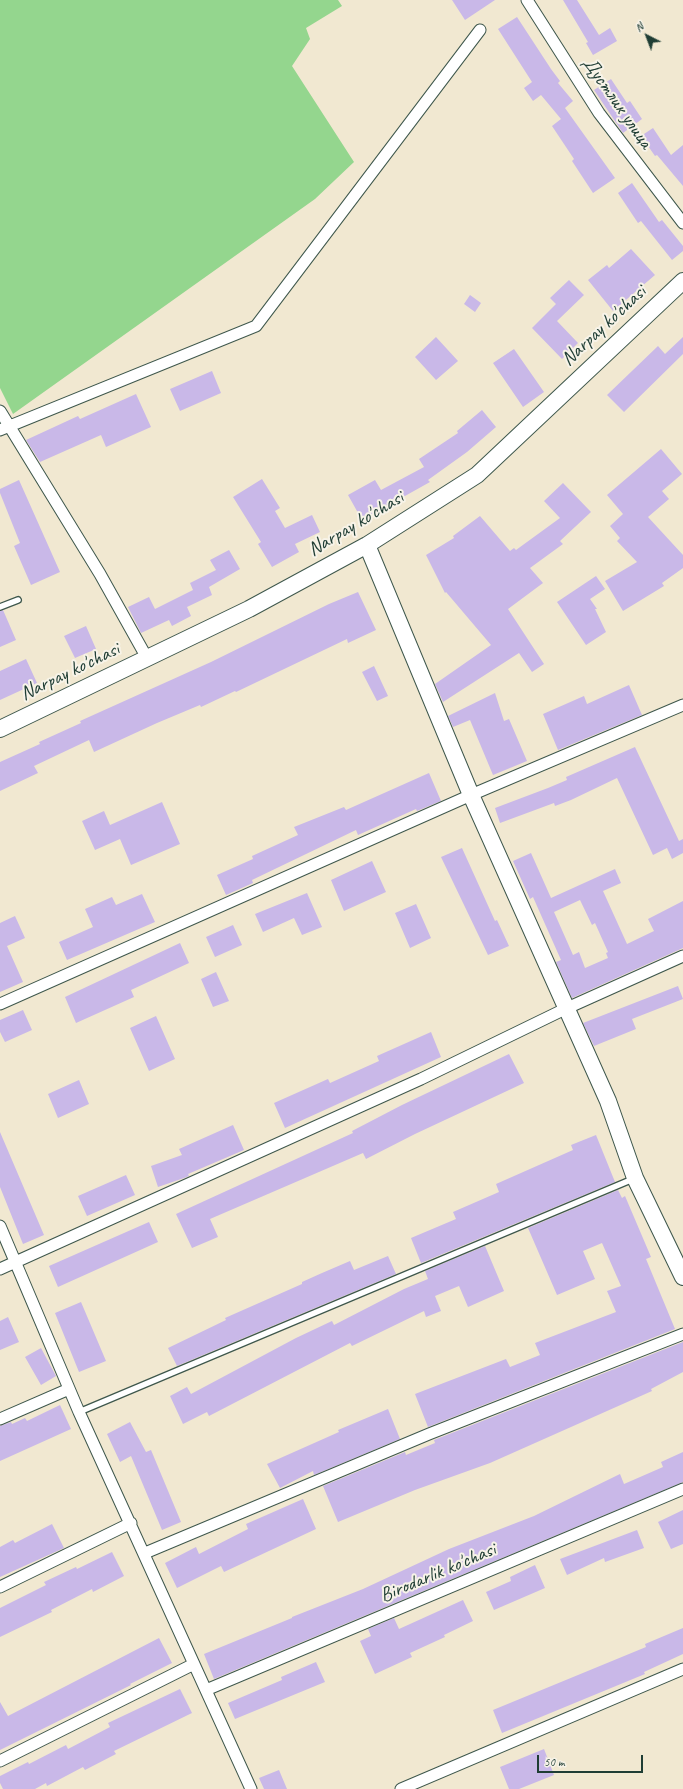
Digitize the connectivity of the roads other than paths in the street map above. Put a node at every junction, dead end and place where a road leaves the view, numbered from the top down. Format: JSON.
{"nodes":[{"id":1,"x":527,"y":0,"type":"edge"},
{"id":2,"x":480,"y":30,"type":"dead end"},
{"id":3,"x":683,"y":223,"type":"edge"},
{"id":4,"x":683,"y":280,"type":"edge"},
{"id":5,"x":0,"y":411,"type":"edge"},
{"id":6,"x":5,"y":428,"type":"edge"},
{"id":7,"x":367,"y":545,"type":"junction"},
{"id":8,"x":18,"y":600,"type":"dead end"},
{"id":9,"x":0,"y":607,"type":"edge"},
{"id":10,"x":147,"y":658,"type":"junction"},
{"id":11,"x":683,"y":705,"type":"edge"},
{"id":12,"x":0,"y":729,"type":"edge"},
{"id":13,"x":471,"y":795,"type":"junction"},
{"id":14,"x":683,"y":956,"type":"edge"},
{"id":15,"x":0,"y":1004,"type":"edge"},
{"id":16,"x":565,"y":1009,"type":"junction"},
{"id":17,"x":635,"y":1178,"type":"junction"},
{"id":18,"x":0,"y":1226,"type":"edge"},
{"id":19,"x":16,"y":1262,"type":"junction"},
{"id":20,"x":0,"y":1269,"type":"edge"},
{"id":21,"x":683,"y":1277,"type":"edge"},
{"id":22,"x":683,"y":1334,"type":"edge"},
{"id":23,"x":69,"y":1389,"type":"junction"},
{"id":24,"x":79,"y":1412,"type":"junction"},
{"id":25,"x":0,"y":1418,"type":"edge"},
{"id":26,"x":683,"y":1490,"type":"edge"},
{"id":27,"x":131,"y":1523,"type":"junction"},
{"id":28,"x":144,"y":1553,"type":"junction"},
{"id":29,"x":0,"y":1587,"type":"edge"},
{"id":30,"x":194,"y":1664,"type":"junction"},
{"id":31,"x":683,"y":1669,"type":"edge"},
{"id":32,"x":206,"y":1690,"type":"junction"},
{"id":33,"x":0,"y":1760,"type":"edge"},
{"id":34,"x":252,"y":1789,"type":"edge"},
{"id":35,"x":401,"y":1789,"type":"edge"}],
"edges":[{"from":1,"to":3,"type":"street","name":"Дустлик улица"},
{"from":2,"to":6,"type":"street"},
{"from":4,"to":7,"type":"main road","name":"Narpay ko'chasi"},
{"from":5,"to":6,"type":"street"},
{"from":6,"to":10,"type":"street"},
{"from":7,"to":10,"type":"main road","name":"Narpay ko'chasi"},
{"from":7,"to":13,"type":"main road"},
{"from":8,"to":9,"type":"lane"},
{"from":10,"to":12,"type":"main road","name":"Narpay ko'chasi"},
{"from":11,"to":13,"type":"street"},
{"from":13,"to":15,"type":"street"},
{"from":13,"to":16,"type":"main road"},
{"from":14,"to":16,"type":"street"},
{"from":16,"to":17,"type":"main road"},
{"from":16,"to":19,"type":"street"},
{"from":17,"to":21,"type":"main road"},
{"from":17,"to":24,"type":"lane"},
{"from":18,"to":19,"type":"street"},
{"from":19,"to":20,"type":"street"},
{"from":19,"to":23,"type":"street"},
{"from":22,"to":28,"type":"street"},
{"from":23,"to":24,"type":"street"},
{"from":23,"to":25,"type":"street"},
{"from":24,"to":27,"type":"street"},
{"from":26,"to":32,"type":"street","name":"Birodarlik ko'chasi"},
{"from":27,"to":28,"type":"street"},
{"from":27,"to":29,"type":"street"},
{"from":28,"to":30,"type":"street"},
{"from":30,"to":32,"type":"street"},
{"from":30,"to":33,"type":"street"},
{"from":31,"to":35,"type":"street"},
{"from":32,"to":34,"type":"street"}]}
